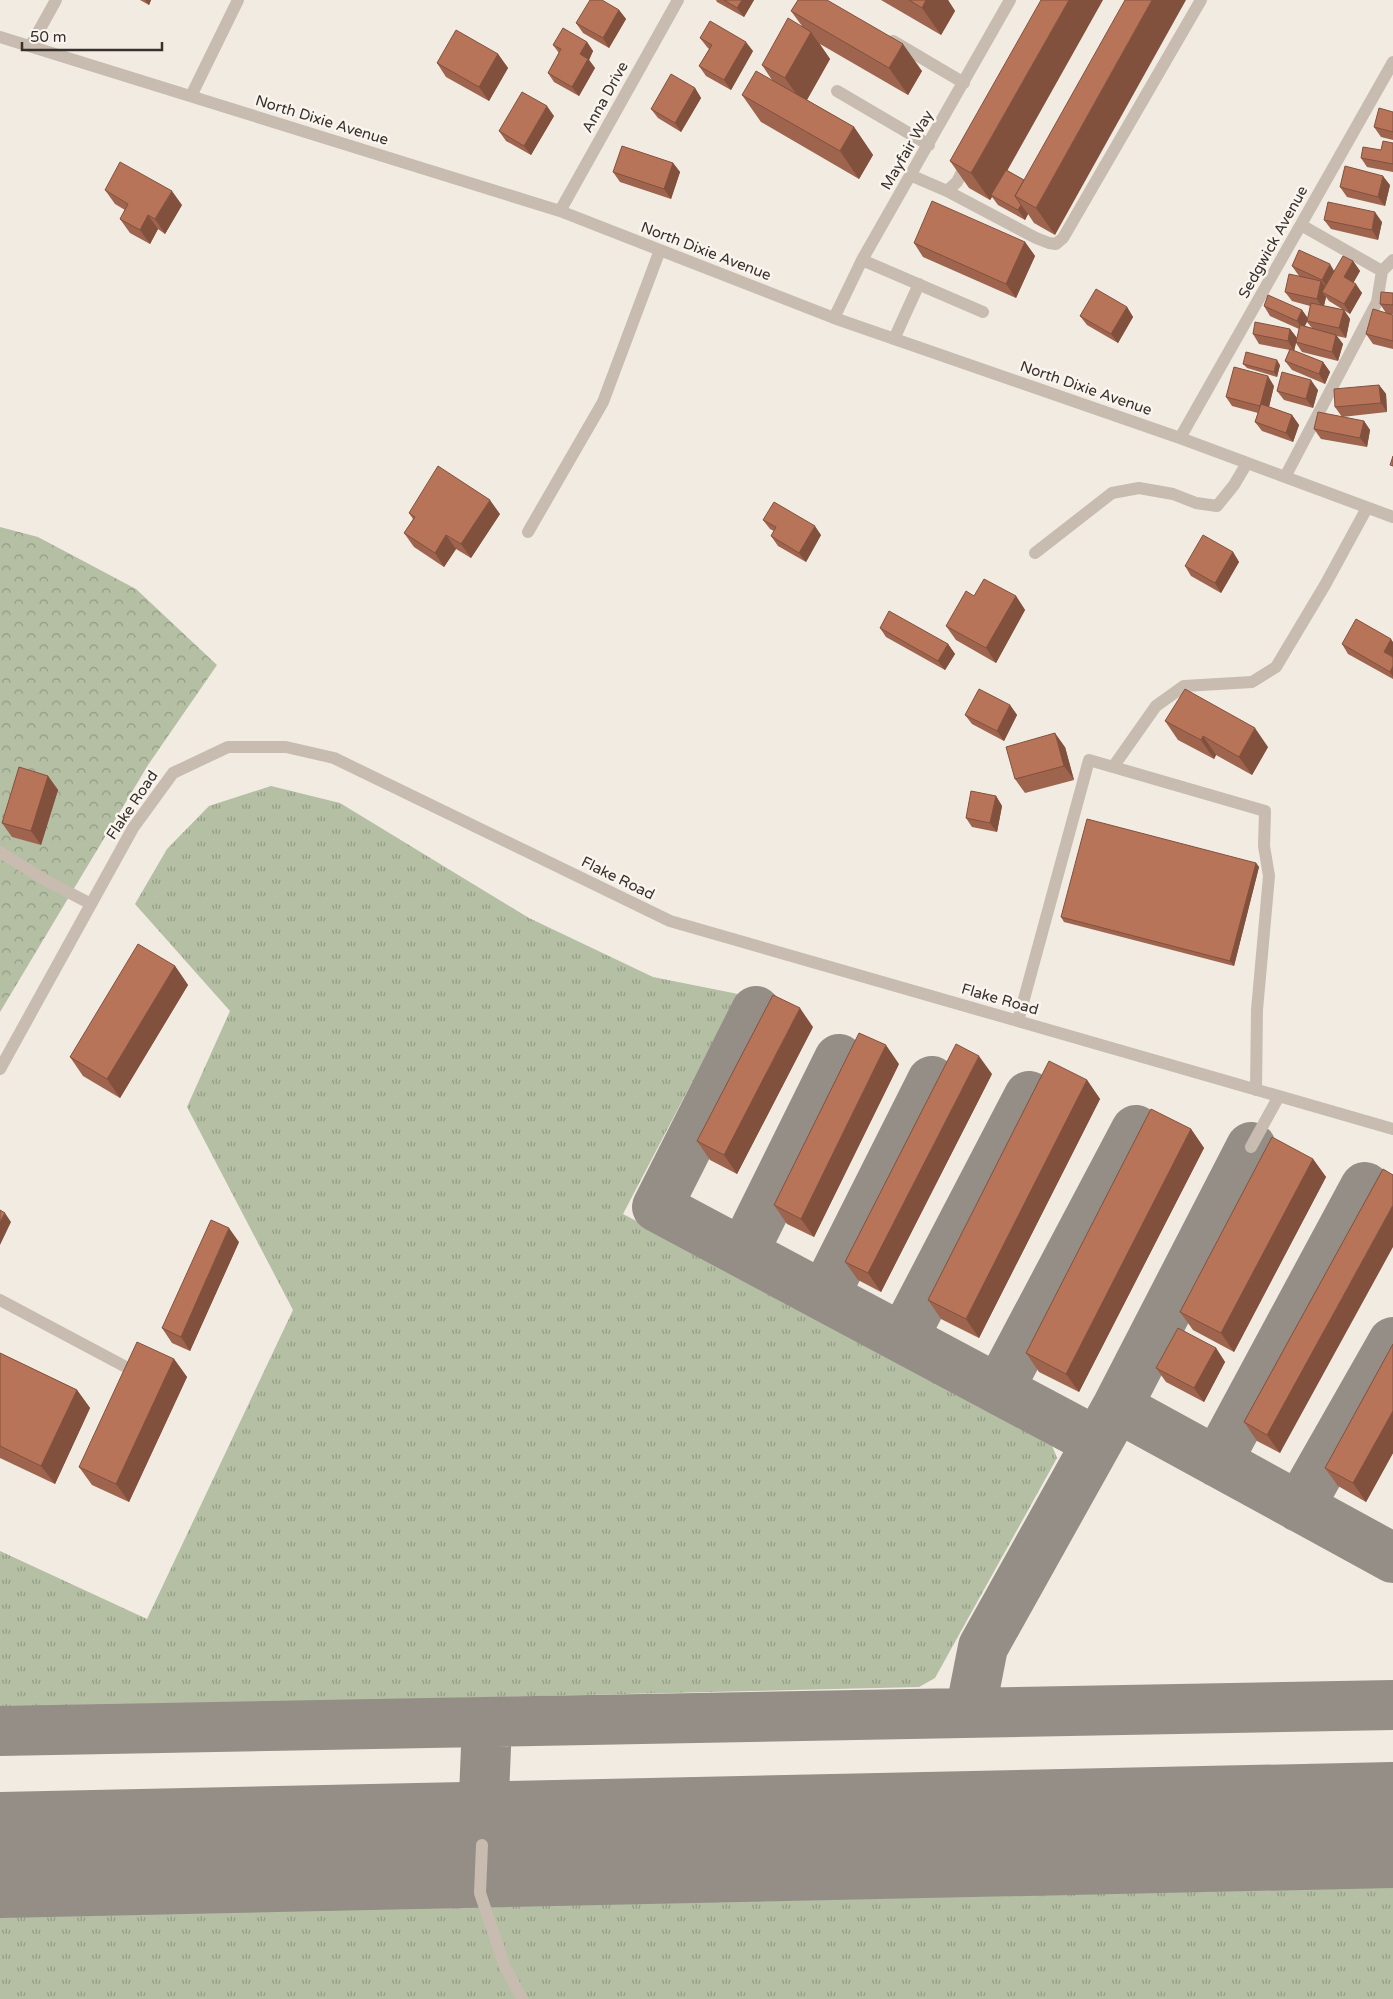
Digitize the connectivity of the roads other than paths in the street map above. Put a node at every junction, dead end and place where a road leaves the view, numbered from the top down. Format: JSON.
{"nodes":[{"id":1,"x":56,"y":0,"type":"edge"},
{"id":2,"x":238,"y":0,"type":"edge"},
{"id":3,"x":678,"y":0,"type":"edge"},
{"id":4,"x":1010,"y":0,"type":"edge"},
{"id":5,"x":1201,"y":0,"type":"edge"},
{"id":6,"x":878,"y":33,"type":"edge"},
{"id":7,"x":0,"y":37,"type":"edge"},
{"id":8,"x":31,"y":45,"type":"junction"},
{"id":9,"x":1393,"y":62,"type":"edge"},
{"id":10,"x":964,"y":83,"type":"junction"},
{"id":11,"x":837,"y":91,"type":"dead end"},
{"id":12,"x":191,"y":96,"type":"junction"},
{"id":13,"x":929,"y":145,"type":"junction"},
{"id":14,"x":975,"y":148,"type":"edge"},
{"id":15,"x":910,"y":175,"type":"junction"},
{"id":16,"x":947,"y":191,"type":"junction"},
{"id":17,"x":560,"y":211,"type":"junction"},
{"id":18,"x":1301,"y":225,"type":"junction"},
{"id":19,"x":660,"y":250,"type":"junction"},
{"id":20,"x":862,"y":260,"type":"junction"},
{"id":21,"x":1393,"y":260,"type":"edge"},
{"id":22,"x":1382,"y":271,"type":"junction"},
{"id":23,"x":919,"y":284,"type":"junction"},
{"id":24,"x":983,"y":312,"type":"dead end"},
{"id":25,"x":834,"y":318,"type":"junction"},
{"id":26,"x":894,"y":339,"type":"junction"},
{"id":27,"x":1180,"y":438,"type":"junction"},
{"id":28,"x":1247,"y":463,"type":"junction"},
{"id":29,"x":1285,"y":477,"type":"junction"},
{"id":30,"x":1367,"y":508,"type":"junction"},
{"id":31,"x":1393,"y":517,"type":"edge"},
{"id":32,"x":528,"y":532,"type":"dead end"},
{"id":33,"x":1035,"y":553,"type":"dead end"},
{"id":34,"x":1113,"y":767,"type":"junction"},
{"id":35,"x":0,"y":852,"type":"edge"},
{"id":36,"x":91,"y":904,"type":"junction"},
{"id":37,"x":1018,"y":1021,"type":"junction"},
{"id":38,"x":0,"y":1069,"type":"edge"},
{"id":39,"x":1256,"y":1090,"type":"junction"},
{"id":40,"x":1279,"y":1096,"type":"junction"},
{"id":41,"x":1393,"y":1129,"type":"edge"},
{"id":42,"x":1251,"y":1146,"type":"dead end"},
{"id":43,"x":0,"y":1300,"type":"edge"},
{"id":44,"x":124,"y":1366,"type":"edge"},
{"id":45,"x":482,"y":1845,"type":"dead end"},
{"id":46,"x":522,"y":1999,"type":"edge"}],
"edges":[{"from":1,"to":8,"type":"street"},
{"from":2,"to":12,"type":"street"},
{"from":3,"to":17,"type":"street","name":"Anna Drive"},
{"from":4,"to":10,"type":"street","name":"Mayfair Way"},
{"from":5,"to":16,"type":"street"},
{"from":6,"to":10,"type":"street"},
{"from":7,"to":8,"type":"street","name":"North Dixie Avenue"},
{"from":8,"to":12,"type":"street","name":"North Dixie Avenue"},
{"from":9,"to":18,"type":"street","name":"Sedgwick Avenue"},
{"from":10,"to":13,"type":"street","name":"Mayfair Way"},
{"from":11,"to":13,"type":"street"},
{"from":12,"to":17,"type":"street","name":"North Dixie Avenue"},
{"from":13,"to":15,"type":"street","name":"Mayfair Way"},
{"from":14,"to":16,"type":"street"},
{"from":15,"to":16,"type":"street"},
{"from":15,"to":20,"type":"street","name":"Mayfair Way"},
{"from":17,"to":19,"type":"street","name":"North Dixie Avenue"},
{"from":18,"to":22,"type":"street"},
{"from":18,"to":27,"type":"street","name":"Sedgwick Avenue"},
{"from":19,"to":25,"type":"street","name":"North Dixie Avenue"},
{"from":19,"to":32,"type":"street"},
{"from":20,"to":23,"type":"street"},
{"from":20,"to":25,"type":"street","name":"Mayfair Way"},
{"from":21,"to":22,"type":"street"},
{"from":22,"to":29,"type":"street"},
{"from":23,"to":24,"type":"street"},
{"from":23,"to":26,"type":"street"},
{"from":25,"to":26,"type":"street","name":"North Dixie Avenue"},
{"from":26,"to":27,"type":"street","name":"North Dixie Avenue"},
{"from":27,"to":28,"type":"street","name":"North Dixie Avenue"},
{"from":28,"to":29,"type":"street","name":"North Dixie Avenue"},
{"from":28,"to":33,"type":"street"},
{"from":29,"to":30,"type":"street","name":"North Dixie Avenue"},
{"from":30,"to":31,"type":"street","name":"North Dixie Avenue"},
{"from":30,"to":34,"type":"street"},
{"from":34,"to":37,"type":"street"},
{"from":34,"to":39,"type":"street"},
{"from":35,"to":36,"type":"street"},
{"from":36,"to":37,"type":"street","name":"Flake Road"},
{"from":36,"to":38,"type":"street","name":"Flake Road"},
{"from":37,"to":39,"type":"street","name":"Flake Road"},
{"from":39,"to":40,"type":"street","name":"Flake Road"},
{"from":40,"to":41,"type":"street","name":"Flake Road"},
{"from":40,"to":42,"type":"street"},
{"from":43,"to":44,"type":"street"},
{"from":45,"to":46,"type":"street"}]}
